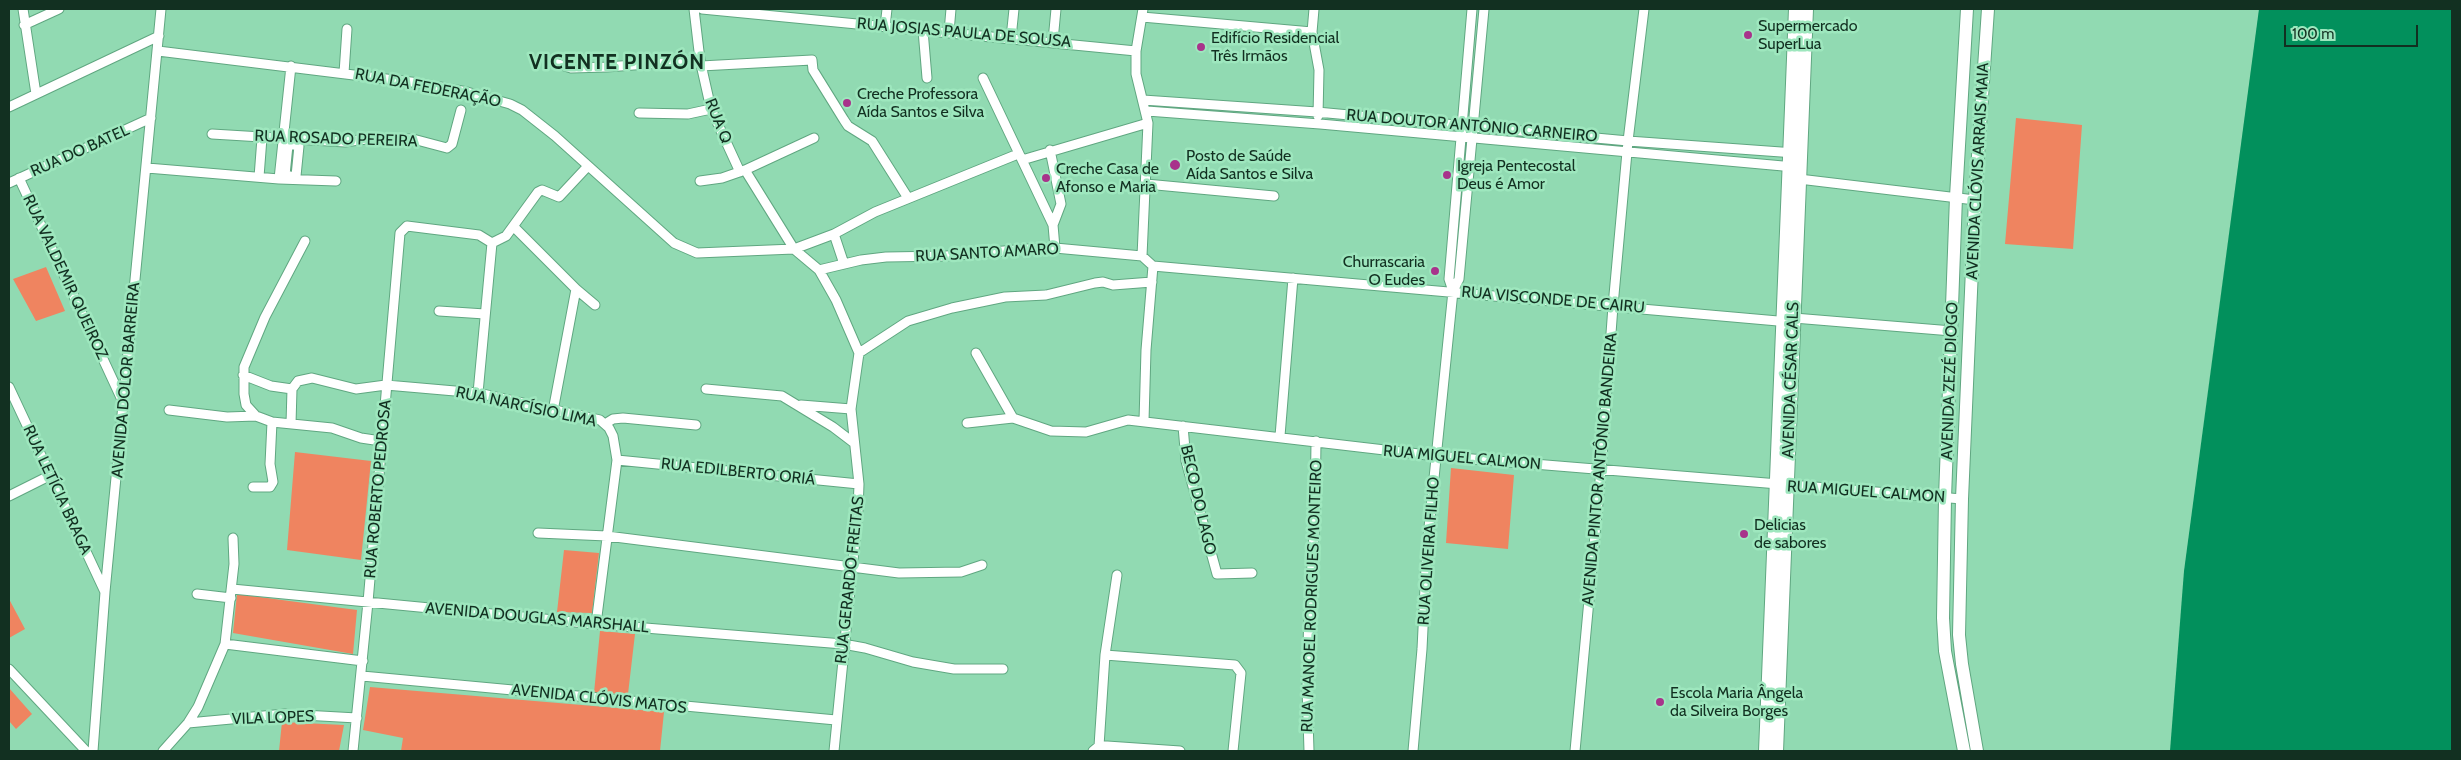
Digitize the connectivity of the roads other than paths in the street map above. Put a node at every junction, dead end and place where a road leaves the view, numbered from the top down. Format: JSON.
{"nodes":[{"id":1,"x":22,"y":9,"type":"edge"},
{"id":2,"x":59,"y":9,"type":"edge"},
{"id":3,"x":161,"y":9,"type":"edge"},
{"id":4,"x":694,"y":9,"type":"edge"},
{"id":5,"x":702,"y":9,"type":"edge"},
{"id":6,"x":818,"y":9,"type":"edge"},
{"id":7,"x":886,"y":9,"type":"edge"},
{"id":8,"x":951,"y":9,"type":"edge"},
{"id":9,"x":1014,"y":9,"type":"edge"},
{"id":10,"x":1056,"y":9,"type":"edge"},
{"id":11,"x":1314,"y":9,"type":"edge"},
{"id":12,"x":1472,"y":9,"type":"edge"},
{"id":13,"x":1484,"y":9,"type":"edge"},
{"id":14,"x":1644,"y":9,"type":"edge"},
{"id":15,"x":1796,"y":9,"type":"edge"},
{"id":16,"x":1806,"y":9,"type":"edge"},
{"id":17,"x":1967,"y":9,"type":"edge"},
{"id":18,"x":1988,"y":9,"type":"edge"},
{"id":19,"x":752,"y":11,"type":"edge"},
{"id":20,"x":1143,"y":13,"type":"edge"},
{"id":21,"x":817,"y":19,"type":"junction"},
{"id":22,"x":24,"y":25,"type":"junction"},
{"id":23,"x":885,"y":27,"type":"junction"},
{"id":24,"x":347,"y":29,"type":"dead end"},
{"id":25,"x":922,"y":30,"type":"junction"},
{"id":26,"x":949,"y":32,"type":"junction"},
{"id":27,"x":1312,"y":32,"type":"junction"},
{"id":28,"x":159,"y":36,"type":"junction"},
{"id":29,"x":1011,"y":38,"type":"junction"},
{"id":30,"x":1052,"y":41,"type":"junction"},
{"id":31,"x":158,"y":51,"type":"junction"},
{"id":32,"x":1136,"y":51,"type":"junction"},
{"id":33,"x":552,"y":62,"type":"dead end"},
{"id":34,"x":701,"y":63,"type":"junction"},
{"id":35,"x":290,"y":66,"type":"junction"},
{"id":36,"x":344,"y":73,"type":"junction"},
{"id":37,"x":927,"y":78,"type":"dead end"},
{"id":38,"x":983,"y":78,"type":"dead end"},
{"id":39,"x":36,"y":94,"type":"junction"},
{"id":40,"x":1143,"y":100,"type":"junction"},
{"id":41,"x":9,"y":107,"type":"edge"},
{"id":42,"x":711,"y":109,"type":"junction"},
{"id":43,"x":462,"y":110,"type":"dead end"},
{"id":44,"x":1147,"y":111,"type":"junction"},
{"id":45,"x":1317,"y":112,"type":"junction"},
{"id":46,"x":639,"y":113,"type":"dead end"},
{"id":47,"x":1342,"y":114,"type":"junction"},
{"id":48,"x":151,"y":118,"type":"junction"},
{"id":49,"x":1384,"y":118,"type":"junction"},
{"id":50,"x":1148,"y":123,"type":"junction"},
{"id":51,"x":1320,"y":124,"type":"junction"},
{"id":52,"x":1341,"y":126,"type":"junction"},
{"id":53,"x":1462,"y":126,"type":"junction"},
{"id":54,"x":1473,"y":127,"type":"junction"},
{"id":55,"x":1384,"y":130,"type":"junction"},
{"id":56,"x":212,"y":134,"type":"dead end"},
{"id":57,"x":1461,"y":136,"type":"junction"},
{"id":58,"x":1472,"y":137,"type":"junction"},
{"id":59,"x":262,"y":138,"type":"junction"},
{"id":60,"x":814,"y":138,"type":"dead end"},
{"id":61,"x":303,"y":141,"type":"junction"},
{"id":62,"x":1628,"y":141,"type":"junction"},
{"id":63,"x":286,"y":142,"type":"junction"},
{"id":64,"x":1698,"y":147,"type":"junction"},
{"id":65,"x":1050,"y":150,"type":"junction"},
{"id":66,"x":1627,"y":151,"type":"junction"},
{"id":67,"x":1020,"y":157,"type":"junction"},
{"id":68,"x":1697,"y":158,"type":"junction"},
{"id":69,"x":1796,"y":164,"type":"junction"},
{"id":70,"x":588,"y":166,"type":"junction"},
{"id":71,"x":147,"y":168,"type":"junction"},
{"id":72,"x":1458,"y":170,"type":"junction"},
{"id":73,"x":742,"y":171,"type":"junction"},
{"id":74,"x":1469,"y":171,"type":"junction"},
{"id":75,"x":259,"y":177,"type":"junction"},
{"id":76,"x":19,"y":178,"type":"junction"},
{"id":77,"x":279,"y":179,"type":"junction"},
{"id":78,"x":299,"y":180,"type":"junction"},
{"id":79,"x":336,"y":181,"type":"dead end"},
{"id":80,"x":700,"y":181,"type":"dead end"},
{"id":81,"x":9,"y":183,"type":"edge"},
{"id":82,"x":1146,"y":184,"type":"junction"},
{"id":83,"x":1274,"y":196,"type":"dead end"},
{"id":84,"x":1956,"y":197,"type":"junction"},
{"id":85,"x":908,"y":198,"type":"junction"},
{"id":86,"x":1975,"y":200,"type":"junction"},
{"id":87,"x":1455,"y":209,"type":"junction"},
{"id":88,"x":1465,"y":210,"type":"junction"},
{"id":89,"x":1053,"y":225,"type":"junction"},
{"id":90,"x":514,"y":227,"type":"junction"},
{"id":91,"x":834,"y":234,"type":"junction"},
{"id":92,"x":305,"y":241,"type":"dead end"},
{"id":93,"x":492,"y":243,"type":"junction"},
{"id":94,"x":1054,"y":248,"type":"junction"},
{"id":95,"x":794,"y":249,"type":"junction"},
{"id":96,"x":1142,"y":256,"type":"junction"},
{"id":97,"x":844,"y":264,"type":"junction"},
{"id":98,"x":1153,"y":266,"type":"junction"},
{"id":99,"x":819,"y":270,"type":"junction"},
{"id":100,"x":1293,"y":278,"type":"junction"},
{"id":101,"x":1152,"y":282,"type":"junction"},
{"id":102,"x":576,"y":289,"type":"junction"},
{"id":103,"x":1453,"y":291,"type":"junction"},
{"id":104,"x":596,"y":305,"type":"dead end"},
{"id":105,"x":1613,"y":306,"type":"junction"},
{"id":106,"x":439,"y":311,"type":"dead end"},
{"id":107,"x":486,"y":314,"type":"junction"},
{"id":108,"x":1789,"y":319,"type":"junction"},
{"id":109,"x":1952,"y":331,"type":"junction"},
{"id":110,"x":859,"y":353,"type":"junction"},
{"id":111,"x":976,"y":353,"type":"dead end"},
{"id":112,"x":243,"y":371,"type":"junction"},
{"id":113,"x":386,"y":385,"type":"junction"},
{"id":114,"x":9,"y":388,"type":"edge"},
{"id":115,"x":292,"y":389,"type":"junction"},
{"id":116,"x":706,"y":389,"type":"dead end"},
{"id":117,"x":478,"y":393,"type":"junction"},
{"id":118,"x":124,"y":402,"type":"junction"},
{"id":119,"x":798,"y":405,"type":"junction"},
{"id":120,"x":851,"y":409,"type":"junction"},
{"id":121,"x":169,"y":410,"type":"dead end"},
{"id":122,"x":553,"y":410,"type":"junction"},
{"id":123,"x":256,"y":416,"type":"junction"},
{"id":124,"x":1013,"y":418,"type":"junction"},
{"id":125,"x":1144,"y":421,"type":"junction"},
{"id":126,"x":272,"y":422,"type":"junction"},
{"id":127,"x":967,"y":423,"type":"dead end"},
{"id":128,"x":291,"y":424,"type":"junction"},
{"id":129,"x":605,"y":424,"type":"junction"},
{"id":130,"x":696,"y":425,"type":"dead end"},
{"id":131,"x":1183,"y":426,"type":"junction"},
{"id":132,"x":1280,"y":436,"type":"junction"},
{"id":133,"x":381,"y":441,"type":"junction"},
{"id":134,"x":1316,"y":441,"type":"junction"},
{"id":135,"x":854,"y":443,"type":"junction"},
{"id":136,"x":1436,"y":456,"type":"junction"},
{"id":137,"x":617,"y":460,"type":"junction"},
{"id":138,"x":1601,"y":470,"type":"junction"},
{"id":139,"x":49,"y":476,"type":"junction"},
{"id":140,"x":858,"y":484,"type":"junction"},
{"id":141,"x":1782,"y":485,"type":"junction"},
{"id":142,"x":253,"y":487,"type":"dead end"},
{"id":143,"x":9,"y":496,"type":"edge"},
{"id":144,"x":1945,"y":498,"type":"junction"},
{"id":145,"x":1962,"y":499,"type":"junction"},
{"id":146,"x":538,"y":533,"type":"dead end"},
{"id":147,"x":607,"y":536,"type":"junction"},
{"id":148,"x":233,"y":538,"type":"dead end"},
{"id":149,"x":982,"y":565,"type":"dead end"},
{"id":150,"x":851,"y":568,"type":"junction"},
{"id":151,"x":1252,"y":573,"type":"dead end"},
{"id":152,"x":1117,"y":575,"type":"dead end"},
{"id":153,"x":105,"y":592,"type":"junction"},
{"id":154,"x":231,"y":593,"type":"junction"},
{"id":155,"x":197,"y":594,"type":"dead end"},
{"id":156,"x":368,"y":602,"type":"junction"},
{"id":157,"x":596,"y":624,"type":"junction"},
{"id":158,"x":225,"y":644,"type":"junction"},
{"id":159,"x":843,"y":644,"type":"junction"},
{"id":160,"x":1106,"y":655,"type":"junction"},
{"id":161,"x":363,"y":661,"type":"junction"},
{"id":162,"x":9,"y":669,"type":"edge"},
{"id":163,"x":1003,"y":669,"type":"dead end"},
{"id":164,"x":362,"y":676,"type":"junction"},
{"id":165,"x":357,"y":718,"type":"junction"},
{"id":166,"x":836,"y":720,"type":"junction"},
{"id":167,"x":188,"y":723,"type":"junction"},
{"id":168,"x":1096,"y":749,"type":"edge"},
{"id":169,"x":86,"y":751,"type":"edge"},
{"id":170,"x":93,"y":751,"type":"edge"},
{"id":171,"x":163,"y":751,"type":"edge"},
{"id":172,"x":353,"y":751,"type":"edge"},
{"id":173,"x":834,"y":751,"type":"edge"},
{"id":174,"x":838,"y":751,"type":"edge"},
{"id":175,"x":1180,"y":751,"type":"edge"},
{"id":176,"x":1233,"y":751,"type":"edge"},
{"id":177,"x":1309,"y":751,"type":"edge"},
{"id":178,"x":1413,"y":751,"type":"edge"},
{"id":179,"x":1575,"y":751,"type":"edge"},
{"id":180,"x":1766,"y":751,"type":"edge"},
{"id":181,"x":1776,"y":751,"type":"edge"},
{"id":182,"x":1964,"y":751,"type":"edge"},
{"id":183,"x":1977,"y":751,"type":"edge"}],
"edges":[{"from":1,"to":22,"type":"street"},
{"from":2,"to":22,"type":"street"},
{"from":3,"to":28,"type":"street","name":"AVENIDA DOLOR BARREIRA"},
{"from":4,"to":34,"type":"street","name":"RUA Q"},
{"from":5,"to":19,"type":"street","name":"RUA JOSIAS PAULA DE SOUSA"},
{"from":6,"to":21,"type":"street"},
{"from":7,"to":23,"type":"street"},
{"from":8,"to":26,"type":"street"},
{"from":9,"to":29,"type":"street"},
{"from":10,"to":30,"type":"street"},
{"from":11,"to":27,"type":"street"},
{"from":12,"to":53,"type":"street","name":"RUA OLIVEIRA FILHO"},
{"from":13,"to":54,"type":"street","name":"RUA OLIVEIRA FILHO"},
{"from":14,"to":62,"type":"street","name":"AVENIDA PINTOR ANTÔNIO BANDEIRA"},
{"from":15,"to":69,"type":"main road","name":"AVENIDA CÉSAR CALS"},
{"from":16,"to":69,"type":"main road","name":"AVENIDA CÉSAR CALS"},
{"from":17,"to":84,"type":"main road","name":"AVENIDA ZEZÉ DIOGO"},
{"from":18,"to":86,"type":"main road","name":"AVENIDA CLÓVIS ARRAIS MAIA"},
{"from":19,"to":21,"type":"street","name":"RUA JOSIAS PAULA DE SOUSA"},
{"from":20,"to":27,"type":"street"},
{"from":20,"to":32,"type":"street"},
{"from":21,"to":23,"type":"street","name":"RUA JOSIAS PAULA DE SOUSA"},
{"from":22,"to":39,"type":"street"},
{"from":23,"to":25,"type":"street","name":"RUA JOSIAS PAULA DE SOUSA"},
{"from":24,"to":36,"type":"street"},
{"from":25,"to":26,"type":"street","name":"RUA JOSIAS PAULA DE SOUSA"},
{"from":25,"to":37,"type":"street"},
{"from":26,"to":29,"type":"street","name":"RUA JOSIAS PAULA DE SOUSA"},
{"from":27,"to":45,"type":"street"},
{"from":28,"to":31,"type":"street","name":"AVENIDA DOLOR BARREIRA"},
{"from":28,"to":39,"type":"street"},
{"from":29,"to":30,"type":"street","name":"RUA JOSIAS PAULA DE SOUSA"},
{"from":30,"to":32,"type":"street","name":"RUA JOSIAS PAULA DE SOUSA"},
{"from":31,"to":35,"type":"street","name":"RUA DA FEDERAÇÃO"},
{"from":31,"to":48,"type":"street","name":"AVENIDA DOLOR BARREIRA"},
{"from":32,"to":40,"type":"street"},
{"from":33,"to":34,"type":"street"},
{"from":34,"to":42,"type":"street","name":"RUA Q"},
{"from":34,"to":85,"type":"street"},
{"from":35,"to":36,"type":"street","name":"RUA DA FEDERAÇÃO"},
{"from":35,"to":63,"type":"street"},
{"from":36,"to":70,"type":"street","name":"RUA DA FEDERAÇÃO"},
{"from":38,"to":67,"type":"street"},
{"from":39,"to":41,"type":"street"},
{"from":40,"to":44,"type":"street"},
{"from":40,"to":45,"type":"street","name":"RUA DOUTOR ANTÔNIO CARNEIRO"},
{"from":42,"to":46,"type":"street"},
{"from":42,"to":73,"type":"street","name":"RUA Q"},
{"from":43,"to":61,"type":"street","name":"RUA ROSADO PEREIRA"},
{"from":44,"to":50,"type":"street"},
{"from":44,"to":51,"type":"street","name":"RUA DOUTOR ANTÔNIO CARNEIRO"},
{"from":45,"to":47,"type":"street","name":"RUA DOUTOR ANTÔNIO CARNEIRO"},
{"from":45,"to":51,"type":"street"},
{"from":47,"to":49,"type":"street","name":"RUA DOUTOR ANTÔNIO CARNEIRO"},
{"from":47,"to":52,"type":"street"},
{"from":48,"to":71,"type":"street","name":"AVENIDA DOLOR BARREIRA"},
{"from":48,"to":76,"type":"street","name":"RUA DO BATEL"},
{"from":49,"to":53,"type":"street","name":"RUA DOUTOR ANTÔNIO CARNEIRO"},
{"from":49,"to":55,"type":"street"},
{"from":50,"to":65,"type":"street"},
{"from":50,"to":82,"type":"street"},
{"from":51,"to":52,"type":"street","name":"RUA DOUTOR ANTÔNIO CARNEIRO"},
{"from":52,"to":55,"type":"street","name":"RUA DOUTOR ANTÔNIO CARNEIRO"},
{"from":53,"to":54,"type":"street","name":"RUA DOUTOR ANTÔNIO CARNEIRO"},
{"from":53,"to":57,"type":"street","name":"RUA OLIVEIRA FILHO"},
{"from":54,"to":58,"type":"street","name":"RUA OLIVEIRA FILHO"},
{"from":54,"to":62,"type":"street","name":"RUA DOUTOR ANTÔNIO CARNEIRO"},
{"from":55,"to":57,"type":"street","name":"RUA DOUTOR ANTÔNIO CARNEIRO"},
{"from":56,"to":59,"type":"street","name":"RUA ROSADO PEREIRA"},
{"from":57,"to":58,"type":"street","name":"RUA DOUTOR ANTÔNIO CARNEIRO"},
{"from":57,"to":72,"type":"street","name":"RUA OLIVEIRA FILHO"},
{"from":58,"to":66,"type":"street","name":"RUA DOUTOR ANTÔNIO CARNEIRO"},
{"from":58,"to":74,"type":"street","name":"RUA OLIVEIRA FILHO"},
{"from":59,"to":63,"type":"street","name":"RUA ROSADO PEREIRA"},
{"from":59,"to":75,"type":"street"},
{"from":60,"to":73,"type":"street"},
{"from":61,"to":63,"type":"street","name":"RUA ROSADO PEREIRA"},
{"from":61,"to":78,"type":"street"},
{"from":62,"to":64,"type":"street","name":"RUA DOUTOR ANTÔNIO CARNEIRO"},
{"from":62,"to":66,"type":"street","name":"AVENIDA PINTOR ANTÔNIO BANDEIRA"},
{"from":63,"to":77,"type":"street"},
{"from":64,"to":68,"type":"street"},
{"from":64,"to":69,"type":"street","name":"RUA DOUTOR ANTÔNIO CARNEIRO"},
{"from":65,"to":67,"type":"street"},
{"from":65,"to":89,"type":"street"},
{"from":66,"to":68,"type":"street","name":"RUA DOUTOR ANTÔNIO CARNEIRO"},
{"from":66,"to":105,"type":"street","name":"AVENIDA PINTOR ANTÔNIO BANDEIRA"},
{"from":67,"to":85,"type":"street"},
{"from":67,"to":89,"type":"street"},
{"from":68,"to":69,"type":"street","name":"RUA DOUTOR ANTÔNIO CARNEIRO"},
{"from":69,"to":84,"type":"street","name":"RUA DOUTOR ANTÔNIO CARNEIRO"},
{"from":69,"to":108,"type":"main road","name":"AVENIDA CÉSAR CALS"},
{"from":70,"to":90,"type":"street"},
{"from":70,"to":95,"type":"street","name":"RUA DA FEDERAÇÃO"},
{"from":71,"to":75,"type":"street"},
{"from":71,"to":118,"type":"street","name":"AVENIDA DOLOR BARREIRA"},
{"from":72,"to":74,"type":"street"},
{"from":72,"to":87,"type":"street","name":"RUA OLIVEIRA FILHO"},
{"from":73,"to":80,"type":"street"},
{"from":73,"to":95,"type":"street","name":"RUA Q"},
{"from":74,"to":88,"type":"street","name":"RUA OLIVEIRA FILHO"},
{"from":75,"to":77,"type":"street"},
{"from":76,"to":81,"type":"street","name":"RUA DO BATEL"},
{"from":76,"to":118,"type":"street","name":"RUA VALDEMIR QUEIROZ"},
{"from":77,"to":78,"type":"street"},
{"from":78,"to":79,"type":"street"},
{"from":82,"to":83,"type":"street"},
{"from":82,"to":96,"type":"street"},
{"from":84,"to":86,"type":"street","name":"RUA DOUTOR ANTÔNIO CARNEIRO"},
{"from":84,"to":109,"type":"main road","name":"AVENIDA ZEZÉ DIOGO"},
{"from":85,"to":91,"type":"street"},
{"from":86,"to":145,"type":"main road","name":"AVENIDA CLÓVIS ARRAIS MAIA"},
{"from":87,"to":88,"type":"street"},
{"from":87,"to":103,"type":"street","name":"RUA OLIVEIRA FILHO"},
{"from":88,"to":103,"type":"street","name":"RUA OLIVEIRA FILHO"},
{"from":89,"to":94,"type":"street"},
{"from":90,"to":93,"type":"street"},
{"from":90,"to":102,"type":"street"},
{"from":91,"to":95,"type":"street"},
{"from":91,"to":97,"type":"street"},
{"from":92,"to":112,"type":"street"},
{"from":93,"to":107,"type":"street"},
{"from":93,"to":113,"type":"street","name":"RUA ROBERTO PEDROSA"},
{"from":94,"to":96,"type":"street","name":"RUA SANTO AMARO"},
{"from":94,"to":97,"type":"street","name":"RUA SANTO AMARO"},
{"from":95,"to":99,"type":"street","name":"RUA Q"},
{"from":96,"to":98,"type":"street"},
{"from":97,"to":99,"type":"street","name":"RUA SANTO AMARO"},
{"from":98,"to":100,"type":"street","name":"RUA VISCONDE DE CAIRU"},
{"from":98,"to":101,"type":"street"},
{"from":99,"to":110,"type":"street"},
{"from":100,"to":103,"type":"street","name":"RUA VISCONDE DE CAIRU"},
{"from":100,"to":132,"type":"street"},
{"from":101,"to":110,"type":"street"},
{"from":101,"to":125,"type":"street"},
{"from":102,"to":104,"type":"street"},
{"from":102,"to":122,"type":"street"},
{"from":103,"to":105,"type":"street","name":"RUA VISCONDE DE CAIRU"},
{"from":103,"to":136,"type":"street","name":"RUA OLIVEIRA FILHO"},
{"from":105,"to":108,"type":"street","name":"RUA VISCONDE DE CAIRU"},
{"from":105,"to":138,"type":"street","name":"AVENIDA PINTOR ANTÔNIO BANDEIRA"},
{"from":106,"to":107,"type":"street"},
{"from":107,"to":117,"type":"street"},
{"from":108,"to":109,"type":"street","name":"RUA VISCONDE DE CAIRU"},
{"from":108,"to":141,"type":"main road","name":"AVENIDA CÉSAR CALS"},
{"from":109,"to":144,"type":"main road","name":"AVENIDA ZEZÉ DIOGO"},
{"from":110,"to":120,"type":"street","name":"RUA GERARDO FREITAS"},
{"from":111,"to":124,"type":"street"},
{"from":112,"to":115,"type":"street"},
{"from":112,"to":123,"type":"street"},
{"from":113,"to":115,"type":"street","name":"RUA NARCÍSIO LIMA"},
{"from":113,"to":117,"type":"street","name":"RUA NARCÍSIO LIMA"},
{"from":113,"to":133,"type":"street","name":"RUA ROBERTO PEDROSA"},
{"from":114,"to":139,"type":"street","name":"RUA LETÍCIA BRAGA"},
{"from":115,"to":128,"type":"street"},
{"from":116,"to":119,"type":"street"},
{"from":117,"to":122,"type":"street","name":"RUA NARCÍSIO LIMA"},
{"from":118,"to":153,"type":"street","name":"AVENIDA DOLOR BARREIRA"},
{"from":119,"to":120,"type":"street"},
{"from":119,"to":135,"type":"street"},
{"from":120,"to":135,"type":"street","name":"RUA GERARDO FREITAS"},
{"from":121,"to":123,"type":"street"},
{"from":122,"to":129,"type":"street","name":"RUA NARCÍSIO LIMA"},
{"from":123,"to":126,"type":"street"},
{"from":124,"to":125,"type":"street","name":"RUA MIGUEL CALMON"},
{"from":124,"to":127,"type":"street","name":"RUA MIGUEL CALMON"},
{"from":125,"to":131,"type":"street","name":"RUA MIGUEL CALMON"},
{"from":126,"to":128,"type":"street"},
{"from":126,"to":142,"type":"street"},
{"from":128,"to":133,"type":"street"},
{"from":129,"to":130,"type":"street"},
{"from":129,"to":137,"type":"street"},
{"from":131,"to":132,"type":"street","name":"RUA MIGUEL CALMON"},
{"from":131,"to":151,"type":"street","name":"BECO DO LAGO"},
{"from":132,"to":134,"type":"street","name":"RUA MIGUEL CALMON"},
{"from":133,"to":156,"type":"street","name":"RUA ROBERTO PEDROSA"},
{"from":134,"to":136,"type":"street","name":"RUA MIGUEL CALMON"},
{"from":134,"to":177,"type":"street","name":"RUA MANOEL RODRIGUES MONTEIRO"},
{"from":135,"to":140,"type":"street","name":"RUA GERARDO FREITAS"},
{"from":136,"to":138,"type":"street","name":"RUA MIGUEL CALMON"},
{"from":136,"to":178,"type":"street","name":"RUA OLIVEIRA FILHO"},
{"from":137,"to":140,"type":"street","name":"RUA EDILBERTO ORIÁ"},
{"from":137,"to":147,"type":"street"},
{"from":138,"to":141,"type":"street","name":"RUA MIGUEL CALMON"},
{"from":138,"to":179,"type":"street","name":"AVENIDA PINTOR ANTÔNIO BANDEIRA"},
{"from":139,"to":143,"type":"street"},
{"from":139,"to":153,"type":"street","name":"RUA LETÍCIA BRAGA"},
{"from":140,"to":150,"type":"street","name":"RUA GERARDO FREITAS"},
{"from":141,"to":144,"type":"street","name":"RUA MIGUEL CALMON"},
{"from":141,"to":180,"type":"main road","name":"AVENIDA CÉSAR CALS"},
{"from":141,"to":181,"type":"main road","name":"AVENIDA CÉSAR CALS"},
{"from":144,"to":145,"type":"street","name":"RUA MIGUEL CALMON"},
{"from":144,"to":182,"type":"main road","name":"AVENIDA ZEZÉ DIOGO"},
{"from":145,"to":183,"type":"main road","name":"AVENIDA CLÓVIS ARRAIS MAIA"},
{"from":146,"to":147,"type":"street"},
{"from":147,"to":150,"type":"street"},
{"from":147,"to":157,"type":"street"},
{"from":148,"to":154,"type":"street"},
{"from":149,"to":150,"type":"street"},
{"from":150,"to":159,"type":"street","name":"RUA GERARDO FREITAS"},
{"from":152,"to":160,"type":"street"},
{"from":153,"to":170,"type":"street","name":"AVENIDA DOLOR BARREIRA"},
{"from":154,"to":155,"type":"street","name":"AVENIDA DOUGLAS MARSHALL"},
{"from":154,"to":156,"type":"street","name":"AVENIDA DOUGLAS MARSHALL"},
{"from":154,"to":158,"type":"street"},
{"from":156,"to":157,"type":"street","name":"AVENIDA DOUGLAS MARSHALL"},
{"from":156,"to":161,"type":"street","name":"RUA ROBERTO PEDROSA"},
{"from":157,"to":159,"type":"street","name":"AVENIDA DOUGLAS MARSHALL"},
{"from":158,"to":161,"type":"street"},
{"from":158,"to":167,"type":"street"},
{"from":159,"to":163,"type":"street","name":"AVENIDA DOUGLAS MARSHALL"},
{"from":159,"to":166,"type":"street","name":"RUA GERARDO FREITAS"},
{"from":160,"to":168,"type":"street"},
{"from":160,"to":176,"type":"street"},
{"from":161,"to":164,"type":"street","name":"RUA ROBERTO PEDROSA"},
{"from":162,"to":169,"type":"street"},
{"from":164,"to":165,"type":"street","name":"RUA ROBERTO PEDROSA"},
{"from":164,"to":166,"type":"street","name":"AVENIDA CLÓVIS MATOS"},
{"from":165,"to":167,"type":"street","name":"VILA LOPES"},
{"from":165,"to":172,"type":"street","name":"RUA ROBERTO PEDROSA"},
{"from":166,"to":173,"type":"street","name":"RUA GERARDO FREITAS"},
{"from":167,"to":171,"type":"street"},
{"from":168,"to":175,"type":"street"},
{"from":173,"to":174,"type":"street"}]}
